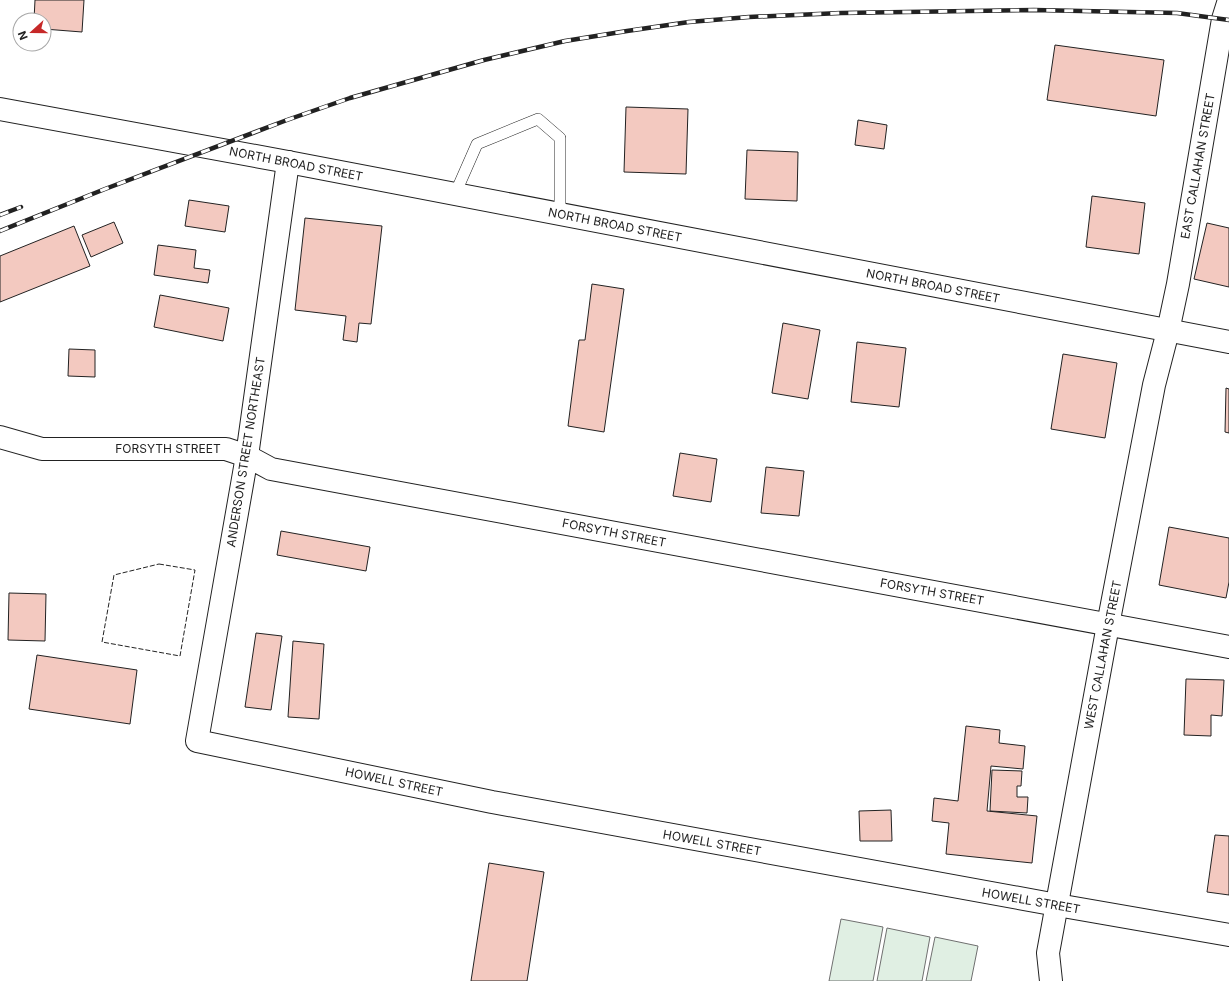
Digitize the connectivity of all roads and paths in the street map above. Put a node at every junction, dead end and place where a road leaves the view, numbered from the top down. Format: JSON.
{"nodes":[{"id":1,"x":1229,"y":0,"type":"edge"},
{"id":2,"x":0,"y":109,"type":"edge"},
{"id":3,"x":288,"y":162,"type":"junction"},
{"id":4,"x":455,"y":194,"type":"junction"},
{"id":5,"x":560,"y":214,"type":"junction"},
{"id":6,"x":1168,"y":331,"type":"junction"},
{"id":7,"x":1229,"y":342,"type":"edge"},
{"id":8,"x":0,"y":437,"type":"edge"},
{"id":9,"x":247,"y":456,"type":"junction"},
{"id":10,"x":1108,"y":625,"type":"junction"},
{"id":11,"x":1229,"y":647,"type":"edge"},
{"id":12,"x":198,"y":741,"type":"joint"},
{"id":13,"x":1057,"y":905,"type":"junction"},
{"id":14,"x":1229,"y":935,"type":"edge"},
{"id":15,"x":1051,"y":981,"type":"edge"}],
"edges":[{"from":1,"to":6,"type":"street","name":"EAST CALLAHAN STREET"},
{"from":2,"to":3,"type":"street","name":"NORTH BROAD STREET"},
{"from":3,"to":4,"type":"street","name":"NORTH BROAD STREET"},
{"from":3,"to":9,"type":"street","name":"ANDERSON STREET NORTHEAST"},
{"from":4,"to":5,"type":"street","name":"NORTH BROAD STREET"},
{"from":4,"to":5,"type":"lane"},
{"from":5,"to":6,"type":"street","name":"NORTH BROAD STREET"},
{"from":6,"to":7,"type":"street","name":"NORTH BROAD STREET"},
{"from":6,"to":10,"type":"street","name":"WEST CALLAHAN STREET"},
{"from":8,"to":9,"type":"street","name":"FORSYTH STREET"},
{"from":9,"to":10,"type":"street","name":"FORSYTH STREET"},
{"from":9,"to":12,"type":"street","name":"ANDERSON STREET NORTHEAST"},
{"from":10,"to":11,"type":"street","name":"FORSYTH STREET"},
{"from":10,"to":13,"type":"street","name":"WEST CALLAHAN STREET"},
{"from":12,"to":13,"type":"street","name":"HOWELL STREET"},
{"from":13,"to":14,"type":"street","name":"HOWELL STREET"},
{"from":13,"to":15,"type":"street","name":"WEST CALLAHAN STREET"}]}
